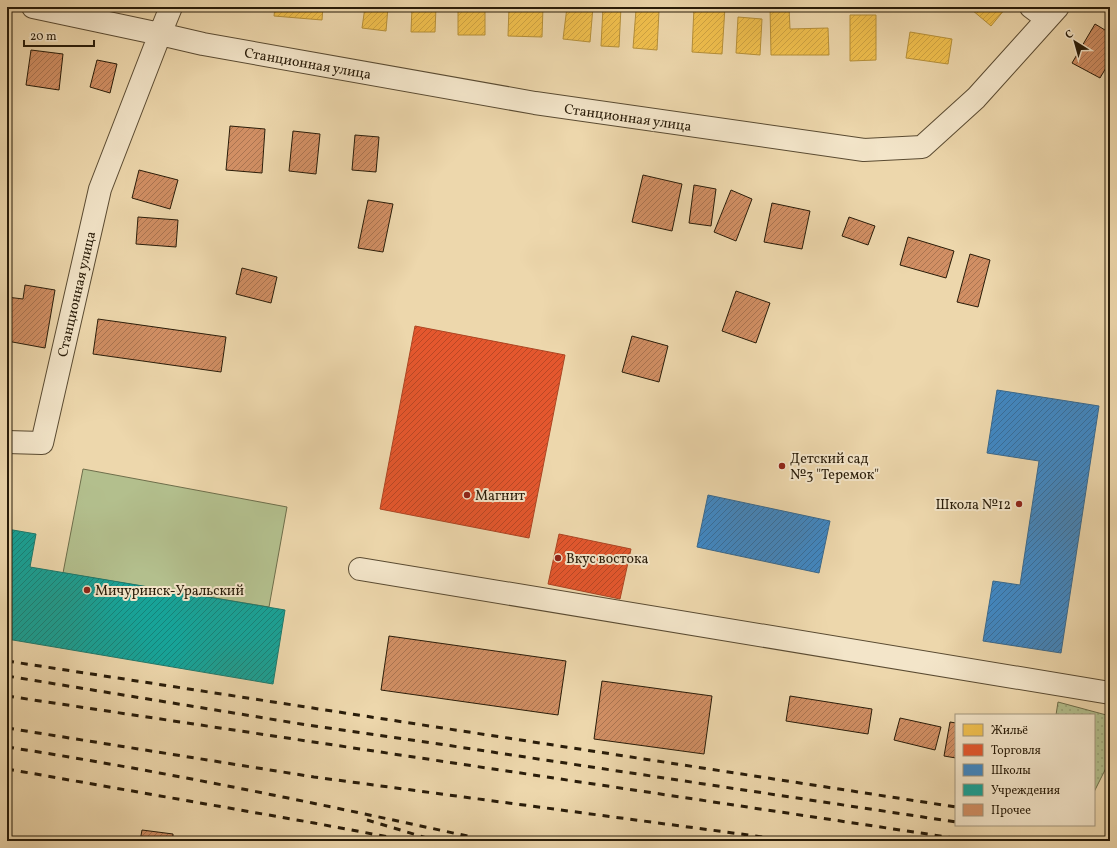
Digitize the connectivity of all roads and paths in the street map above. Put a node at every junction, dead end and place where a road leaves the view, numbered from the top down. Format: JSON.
{"nodes":[{"id":1,"x":33,"y":7,"type":"edge"},
{"id":2,"x":172,"y":7,"type":"edge"},
{"id":3,"x":1045,"y":11,"type":"edge"},
{"id":4,"x":160,"y":34,"type":"junction"},
{"id":5,"x":7,"y":442,"type":"edge"},
{"id":6,"x":360,"y":569,"type":"dead end"},
{"id":7,"x":1110,"y":693,"type":"edge"}],
"edges":[{"from":1,"to":4,"type":"street","name":"Станционная улица"},
{"from":2,"to":4,"type":"street"},
{"from":3,"to":4,"type":"street","name":"Станционная улица"},
{"from":4,"to":5,"type":"street","name":"Станционная улица"},
{"from":6,"to":7,"type":"street"}]}
